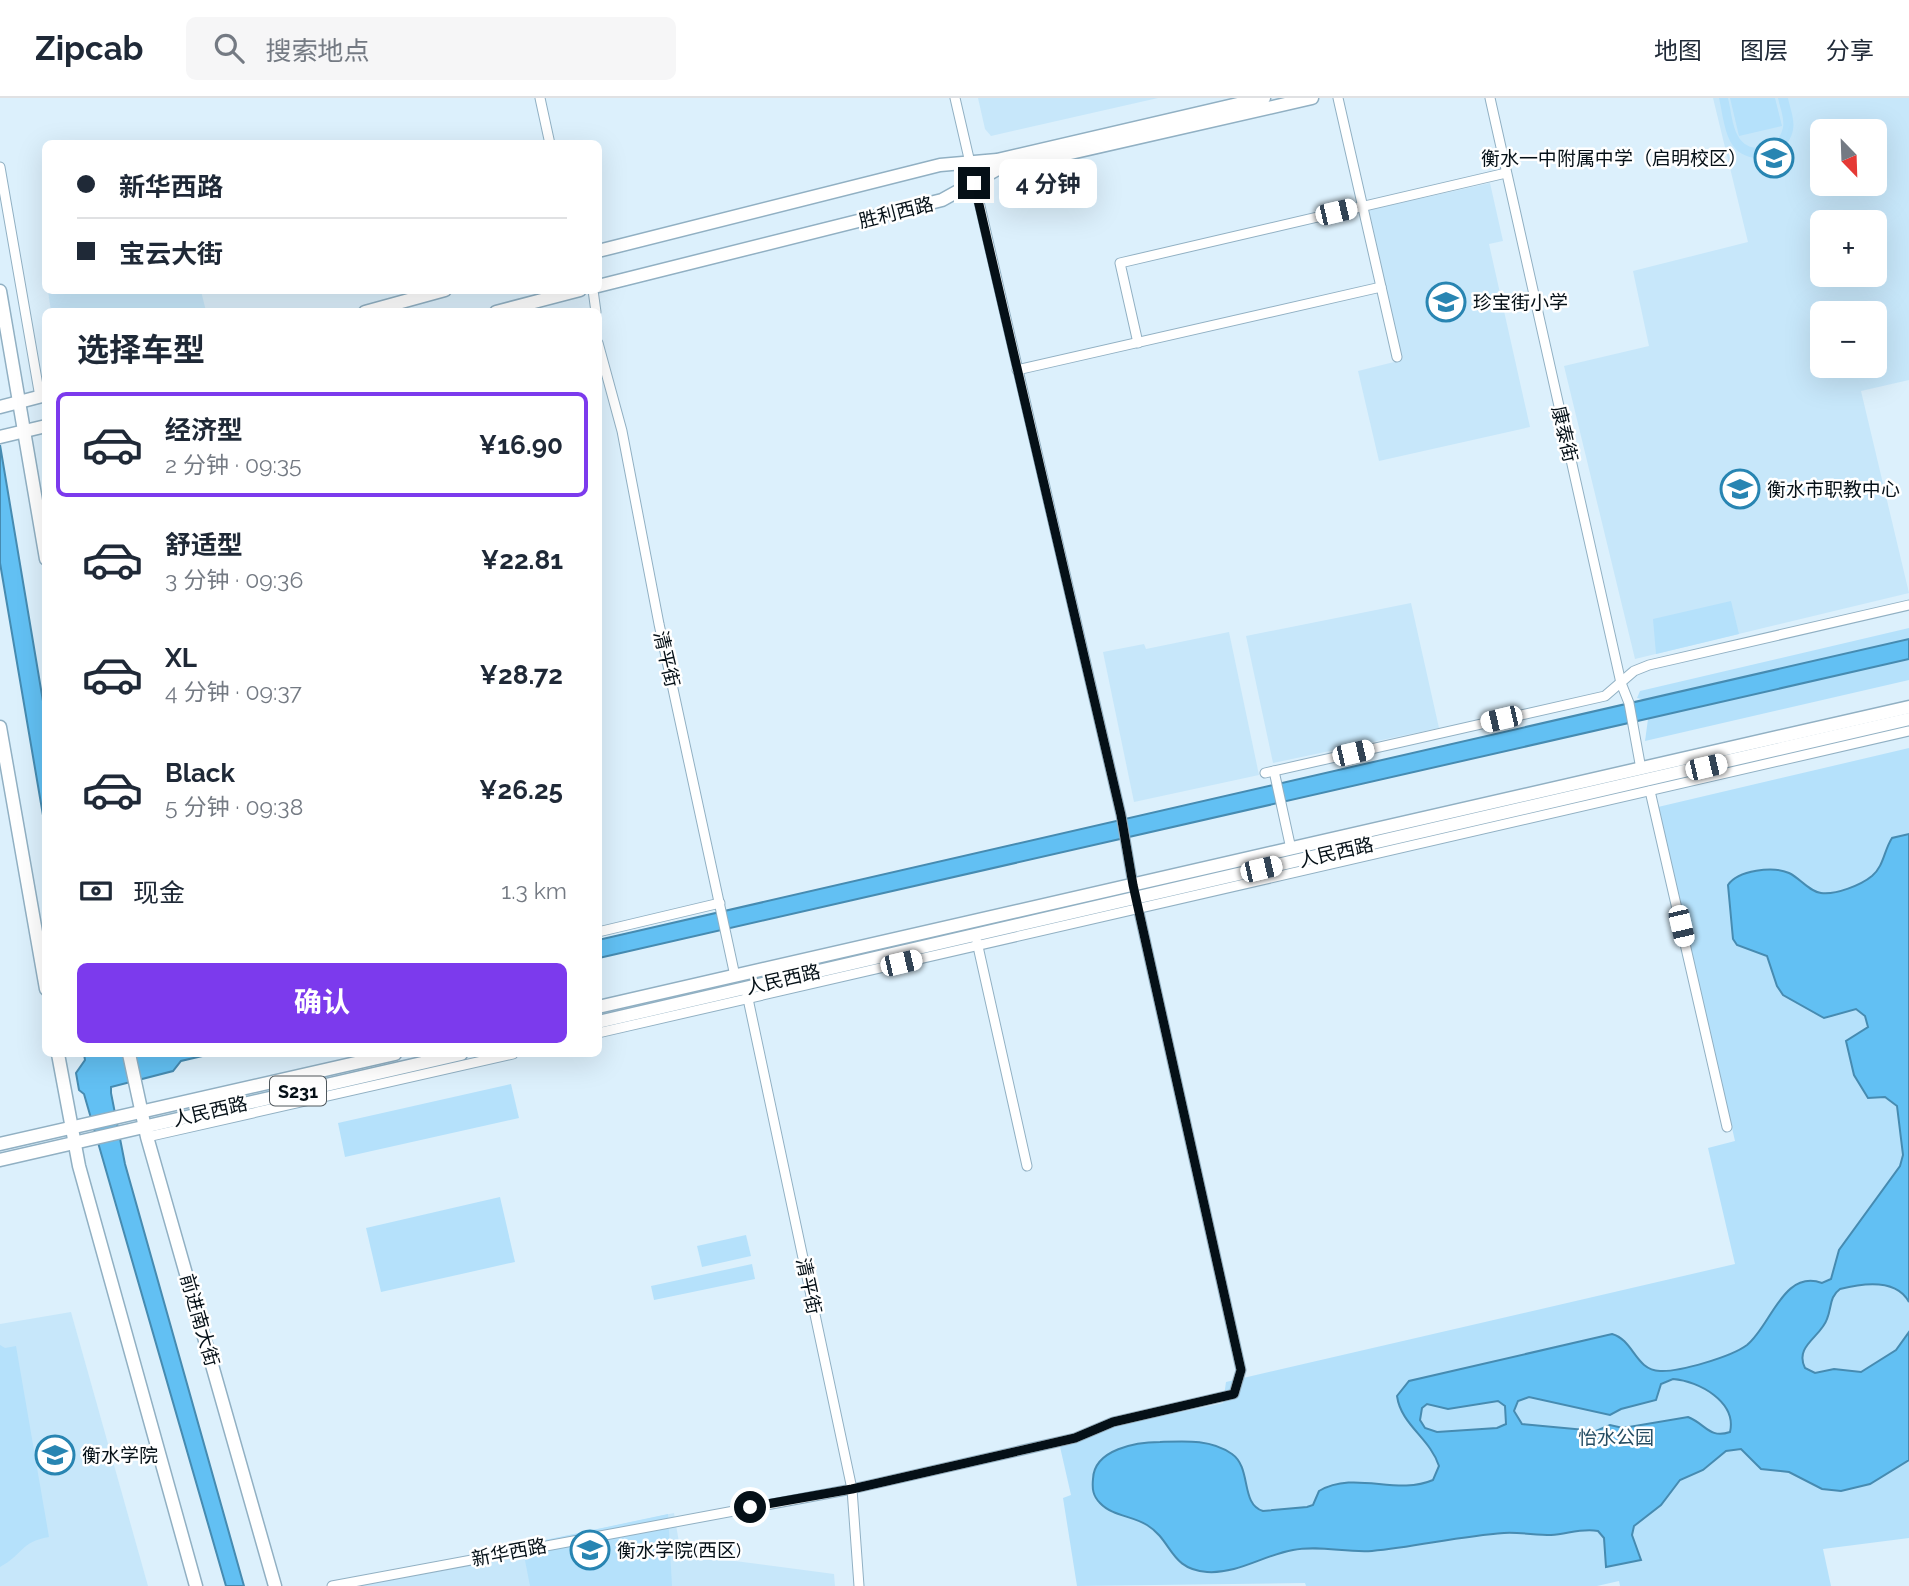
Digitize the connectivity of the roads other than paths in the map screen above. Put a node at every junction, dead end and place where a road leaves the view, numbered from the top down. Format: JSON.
{"nodes":[{"id":1,"x":540,"y":98,"type":"edge"},
{"id":2,"x":955,"y":98,"type":"edge"},
{"id":3,"x":1264,"y":98,"type":"edge"},
{"id":4,"x":1312,"y":98,"type":"edge"},
{"id":5,"x":1338,"y":98,"type":"edge"},
{"id":6,"x":1490,"y":98,"type":"edge"},
{"id":7,"x":549,"y":140,"type":"edge"},
{"id":8,"x":970,"y":162,"type":"junction"},
{"id":9,"x":0,"y":167,"type":"edge"},
{"id":10,"x":1506,"y":173,"type":"junction"},
{"id":11,"x":974,"y":183,"type":"junction"},
{"id":12,"x":1363,"y":206,"type":"junction"},
{"id":13,"x":602,"y":250,"type":"edge"},
{"id":14,"x":602,"y":285,"type":"edge"},
{"id":15,"x":1381,"y":287,"type":"junction"},
{"id":16,"x":0,"y":291,"type":"edge"},
{"id":17,"x":430,"y":294,"type":"edge"},
{"id":18,"x":565,"y":294,"type":"edge"},
{"id":19,"x":380,"y":308,"type":"edge"},
{"id":20,"x":511,"y":308,"type":"edge"},
{"id":21,"x":1138,"y":343,"type":"junction"},
{"id":22,"x":1397,"y":357,"type":"dead end"},
{"id":23,"x":602,"y":358,"type":"edge"},
{"id":24,"x":1017,"y":370,"type":"junction"},
{"id":25,"x":42,"y":391,"type":"edge"},
{"id":26,"x":42,"y":396,"type":"edge"},
{"id":27,"x":19,"y":402,"type":"junction"},
{"id":28,"x":2,"y":407,"type":"edge"},
{"id":29,"x":42,"y":427,"type":"edge"},
{"id":30,"x":12,"y":434,"type":"edge"},
{"id":31,"x":42,"y":544,"type":"edge"},
{"id":32,"x":1909,"y":605,"type":"edge"},
{"id":33,"x":1621,"y":683,"type":"junction"},
{"id":34,"x":1909,"y":707,"type":"edge"},
{"id":35,"x":1909,"y":719,"type":"edge"},
{"id":36,"x":0,"y":727,"type":"edge"},
{"id":37,"x":1909,"y":731,"type":"edge"},
{"id":38,"x":1641,"y":769,"type":"junction"},
{"id":39,"x":1650,"y":791,"type":"junction"},
{"id":40,"x":1290,"y":849,"type":"junction"},
{"id":41,"x":1133,"y":885,"type":"junction"},
{"id":42,"x":1137,"y":903,"type":"junction"},
{"id":43,"x":721,"y":906,"type":"junction"},
{"id":44,"x":602,"y":931,"type":"edge"},
{"id":45,"x":977,"y":940,"type":"junction"},
{"id":46,"x":42,"y":966,"type":"edge"},
{"id":47,"x":735,"y":976,"type":"junction"},
{"id":48,"x":747,"y":993,"type":"junction"},
{"id":49,"x":602,"y":1006,"type":"edge"},
{"id":50,"x":602,"y":1021,"type":"edge"},
{"id":51,"x":602,"y":1032,"type":"edge"},
{"id":52,"x":59,"y":1057,"type":"edge"},
{"id":53,"x":130,"y":1057,"type":"edge"},
{"id":54,"x":382,"y":1057,"type":"edge"},
{"id":55,"x":449,"y":1057,"type":"edge"},
{"id":56,"x":499,"y":1057,"type":"edge"},
{"id":57,"x":136,"y":1113,"type":"junction"},
{"id":58,"x":77,"y":1126,"type":"junction"},
{"id":59,"x":1727,"y":1127,"type":"dead end"},
{"id":60,"x":142,"y":1131,"type":"junction"},
{"id":61,"x":80,"y":1142,"type":"junction"},
{"id":62,"x":0,"y":1144,"type":"edge"},
{"id":63,"x":0,"y":1160,"type":"edge"},
{"id":64,"x":1027,"y":1166,"type":"dead end"},
{"id":65,"x":852,"y":1489,"type":"junction"},
{"id":66,"x":196,"y":1586,"type":"edge"},
{"id":67,"x":275,"y":1586,"type":"edge"},
{"id":68,"x":332,"y":1586,"type":"edge"},
{"id":69,"x":859,"y":1586,"type":"edge"}],
"edges":[{"from":1,"to":7,"type":"street"},
{"from":2,"to":8,"type":"street"},
{"from":3,"to":8,"type":"main road","name":"胜利西路"},
{"from":4,"to":11,"type":"main road","name":"胜利西路"},
{"from":5,"to":12,"type":"street"},
{"from":6,"to":10,"type":"street","name":"康泰街"},
{"from":8,"to":11,"type":"street"},
{"from":8,"to":13,"type":"main road","name":"胜利西路"},
{"from":9,"to":25,"type":"street"},
{"from":10,"to":12,"type":"street"},
{"from":10,"to":33,"type":"street","name":"康泰街"},
{"from":11,"to":14,"type":"main road","name":"胜利西路"},
{"from":11,"to":24,"type":"street"},
{"from":12,"to":15,"type":"street"},
{"from":12,"to":21,"type":"street"},
{"from":15,"to":21,"type":"street"},
{"from":15,"to":22,"type":"street"},
{"from":16,"to":27,"type":"main road"},
{"from":17,"to":19,"type":"main road"},
{"from":18,"to":20,"type":"main road"},
{"from":21,"to":24,"type":"street"},
{"from":23,"to":43,"type":"street","name":"清平街"},
{"from":24,"to":41,"type":"street"},
{"from":26,"to":27,"type":"main road"},
{"from":27,"to":28,"type":"main road"},
{"from":27,"to":30,"type":"main road"},
{"from":29,"to":30,"type":"main road"},
{"from":30,"to":31,"type":"main road"},
{"from":32,"to":33,"type":"street"},
{"from":33,"to":38,"type":"street","name":"康泰街"},
{"from":33,"to":40,"type":"street"},
{"from":34,"to":38,"type":"main road","name":"人民西路"},
{"from":35,"to":42,"type":"main road","name":"人民西路"},
{"from":36,"to":46,"type":"main road"},
{"from":37,"to":39,"type":"street"},
{"from":38,"to":40,"type":"main road","name":"人民西路"},
{"from":39,"to":42,"type":"street"},
{"from":39,"to":59,"type":"street"},
{"from":40,"to":41,"type":"main road","name":"人民西路"},
{"from":41,"to":42,"type":"street"},
{"from":41,"to":47,"type":"main road","name":"人民西路"},
{"from":42,"to":45,"type":"main road","name":"人民西路"},
{"from":42,"to":65,"type":"street","name":"新华西路"},
{"from":43,"to":44,"type":"street"},
{"from":43,"to":47,"type":"street","name":"清平街"},
{"from":45,"to":48,"type":"main road","name":"人民西路"},
{"from":45,"to":64,"type":"street"},
{"from":47,"to":49,"type":"main road","name":"人民西路"},
{"from":48,"to":50,"type":"main road","name":"人民西路"},
{"from":48,"to":51,"type":"street"},
{"from":48,"to":65,"type":"street","name":"清平街"},
{"from":52,"to":58,"type":"main road"},
{"from":53,"to":57,"type":"main road","name":"前进南大街"},
{"from":54,"to":57,"type":"main road","name":"人民西路","number":"S231"},
{"from":55,"to":60,"type":"main road","name":"人民西路","number":"S231"},
{"from":56,"to":60,"type":"street"},
{"from":57,"to":58,"type":"main road","name":"人民西路","number":"S231"},
{"from":57,"to":60,"type":"main road","name":"前进南大街"},
{"from":58,"to":61,"type":"main road"},
{"from":58,"to":62,"type":"main road","name":"人民西路","number":"S231"},
{"from":60,"to":61,"type":"main road","name":"人民西路","number":"S231"},
{"from":60,"to":67,"type":"main road","name":"前进南大街"},
{"from":61,"to":63,"type":"main road","name":"人民西路","number":"S231"},
{"from":61,"to":66,"type":"main road"},
{"from":65,"to":68,"type":"street","name":"新华西路"},
{"from":65,"to":69,"type":"street","name":"清平街"}]}
